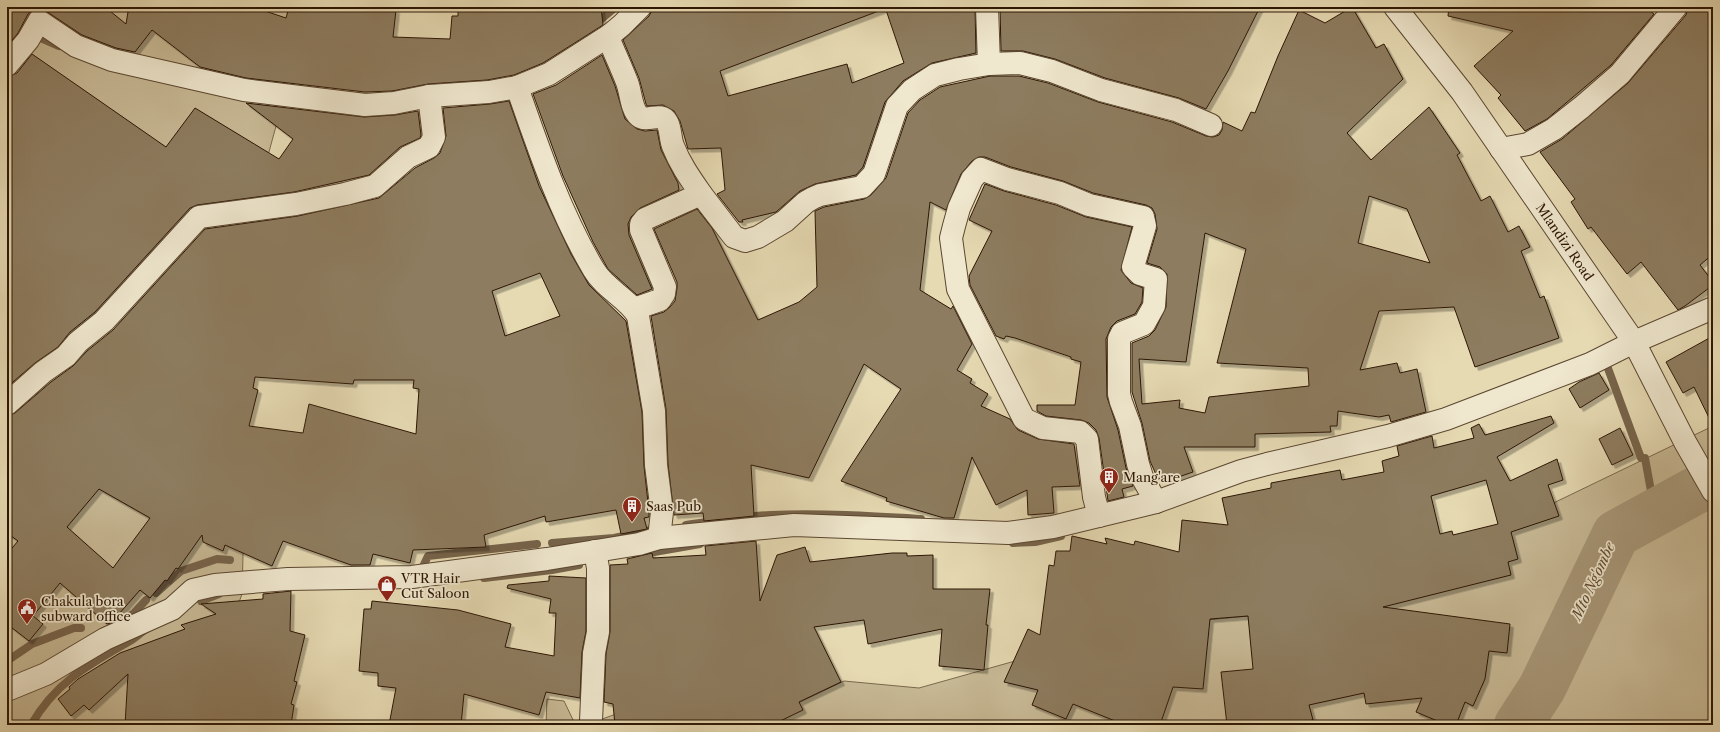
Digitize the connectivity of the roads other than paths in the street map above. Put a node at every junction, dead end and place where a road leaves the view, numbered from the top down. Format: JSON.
{"nodes":[{"id":1,"x":640,"y":7,"type":"edge"},
{"id":2,"x":987,"y":7,"type":"edge"},
{"id":3,"x":1395,"y":7,"type":"edge"},
{"id":4,"x":1676,"y":7,"type":"edge"},
{"id":5,"x":610,"y":35,"type":"junction"},
{"id":6,"x":989,"y":64,"type":"junction"},
{"id":7,"x":7,"y":65,"type":"edge"},
{"id":8,"x":516,"y":87,"type":"junction"},
{"id":9,"x":429,"y":96,"type":"junction"},
{"id":10,"x":1211,"y":125,"type":"dead end"},
{"id":11,"x":1501,"y":149,"type":"junction"},
{"id":12,"x":701,"y":194,"type":"junction"},
{"id":13,"x":1713,"y":308,"type":"edge"},
{"id":14,"x":634,"y":309,"type":"junction"},
{"id":15,"x":1634,"y":342,"type":"junction"},
{"id":16,"x":7,"y":404,"type":"edge"},
{"id":17,"x":1713,"y":491,"type":"edge"},
{"id":18,"x":1156,"y":502,"type":"junction"},
{"id":19,"x":1099,"y":516,"type":"junction"},
{"id":20,"x":659,"y":538,"type":"junction"},
{"id":21,"x":595,"y":551,"type":"junction"},
{"id":22,"x":7,"y":690,"type":"edge"},
{"id":23,"x":591,"y":721,"type":"dead end"}],
"edges":[{"from":1,"to":5,"type":"street"},
{"from":2,"to":6,"type":"street"},
{"from":3,"to":11,"type":"street","name":"Mlandizi Road"},
{"from":4,"to":11,"type":"street"},
{"from":5,"to":8,"type":"street"},
{"from":5,"to":12,"type":"street"},
{"from":6,"to":10,"type":"street"},
{"from":6,"to":12,"type":"street"},
{"from":7,"to":9,"type":"street"},
{"from":8,"to":9,"type":"street"},
{"from":8,"to":14,"type":"street"},
{"from":9,"to":16,"type":"street"},
{"from":11,"to":15,"type":"street","name":"Mlandizi Road"},
{"from":12,"to":14,"type":"street"},
{"from":13,"to":15,"type":"street"},
{"from":14,"to":20,"type":"street"},
{"from":15,"to":17,"type":"street","name":"Mlandizi Road"},
{"from":15,"to":18,"type":"street"},
{"from":18,"to":19,"type":"street"},
{"from":18,"to":19,"type":"street"},
{"from":19,"to":20,"type":"street"},
{"from":20,"to":21,"type":"street"},
{"from":21,"to":22,"type":"street"},
{"from":21,"to":23,"type":"street"}]}
